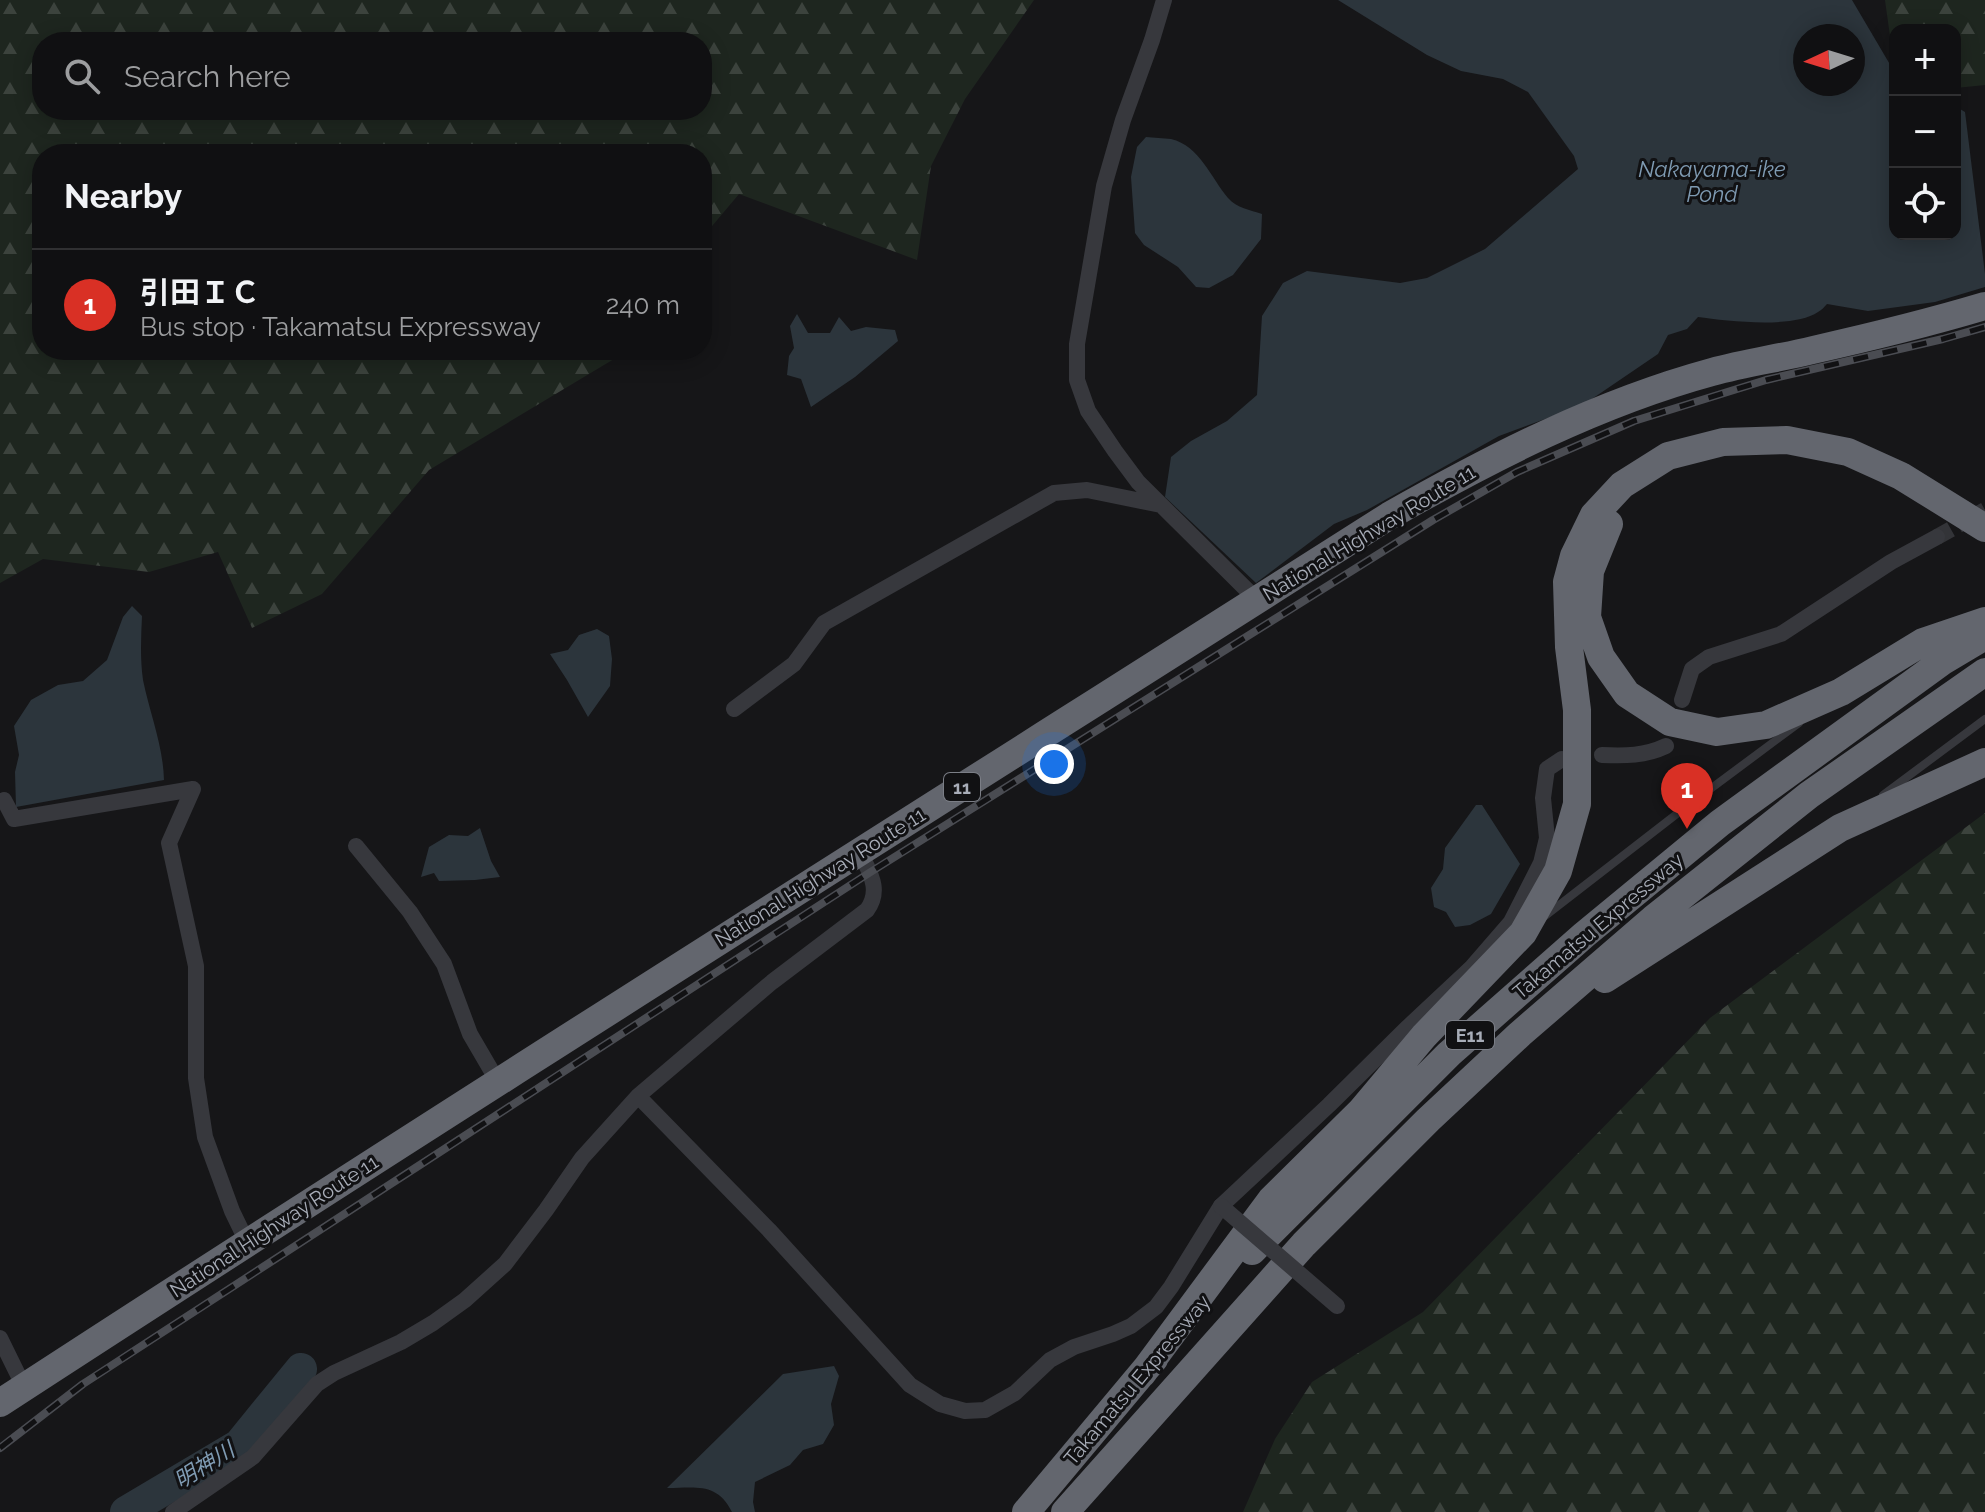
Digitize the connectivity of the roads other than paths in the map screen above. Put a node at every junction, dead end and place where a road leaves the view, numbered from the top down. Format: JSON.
{"nodes":[{"id":1,"x":1164,"y":0,"type":"edge"},
{"id":2,"x":1985,"y":306,"type":"edge"},
{"id":3,"x":1161,"y":505,"type":"junction"},
{"id":4,"x":1985,"y":528,"type":"edge"},
{"id":5,"x":1937,"y":537,"type":"tunnel mouth"},
{"id":6,"x":1985,"y":548,"type":"edge"},
{"id":7,"x":1257,"y":600,"type":"junction"},
{"id":8,"x":1985,"y":621,"type":"edge"},
{"id":9,"x":1985,"y":636,"type":"edge"},
{"id":10,"x":1985,"y":672,"type":"edge"},
{"id":11,"x":1841,"y":692,"type":"junction"},
{"id":12,"x":1682,"y":700,"type":"dead end"},
{"id":13,"x":734,"y":709,"type":"dead end"},
{"id":14,"x":1985,"y":719,"type":"edge"},
{"id":15,"x":1666,"y":746,"type":"dead end"},
{"id":16,"x":1602,"y":755,"type":"dead end"},
{"id":17,"x":1562,"y":759,"type":"dead end"},
{"id":18,"x":1985,"y":762,"type":"edge"},
{"id":19,"x":4,"y":800,"type":"dead end"},
{"id":20,"x":1840,"y":828,"type":"junction"},
{"id":21,"x":356,"y":846,"type":"dead end"},
{"id":22,"x":860,"y":852,"type":"junction"},
{"id":23,"x":1523,"y":933,"type":"junction"},
{"id":24,"x":1520,"y":1034,"type":"junction"},
{"id":25,"x":498,"y":1082,"type":"junction"},
{"id":26,"x":638,"y":1096,"type":"junction"},
{"id":27,"x":1221,"y":1206,"type":"junction"},
{"id":28,"x":247,"y":1242,"type":"junction"},
{"id":29,"x":1337,"y":1306,"type":"dead end"},
{"id":30,"x":0,"y":1338,"type":"edge"},
{"id":31,"x":1142,"y":1374,"type":"junction"},
{"id":32,"x":12,"y":1395,"type":"edge"},
{"id":33,"x":173,"y":1512,"type":"edge"},
{"id":34,"x":1026,"y":1512,"type":"edge"},
{"id":35,"x":1065,"y":1512,"type":"edge"}],
"edges":[{"from":1,"to":3,"type":"street"},
{"from":2,"to":7,"type":"highway","name":"National Highway Route 11","number":"11"},
{"from":3,"to":7,"type":"street"},
{"from":3,"to":13,"type":"street"},
{"from":4,"to":23,"type":"highway"},
{"from":5,"to":12,"type":"street"},
{"from":6,"to":11,"type":"highway"},
{"from":7,"to":22,"type":"highway","name":"National Highway Route 11","number":"11"},
{"from":8,"to":11,"type":"highway"},
{"from":9,"to":31,"type":"highway","name":"Takamatsu Expressway","number":"E11"},
{"from":10,"to":24,"type":"highway","name":"Takamatsu Expressway","number":"E11"},
{"from":11,"to":23,"type":"lane"},
{"from":14,"to":20,"type":"lane"},
{"from":15,"to":16,"type":"street"},
{"from":17,"to":27,"type":"street"},
{"from":18,"to":20,"type":"highway"},
{"from":19,"to":28,"type":"street"},
{"from":20,"to":24,"type":"highway"},
{"from":21,"to":25,"type":"street"},
{"from":22,"to":25,"type":"highway","name":"National Highway Route 11","number":"11"},
{"from":22,"to":26,"type":"street"},
{"from":23,"to":31,"type":"highway"},
{"from":24,"to":35,"type":"highway","name":"Takamatsu Expressway","number":"E11"},
{"from":25,"to":28,"type":"highway","name":"National Highway Route 11","number":"11"},
{"from":26,"to":27,"type":"street"},
{"from":26,"to":33,"type":"street"},
{"from":27,"to":29,"type":"street","bridge":true},
{"from":28,"to":32,"type":"highway","name":"National Highway Route 11","number":"11"},
{"from":30,"to":32,"type":"street"},
{"from":31,"to":34,"type":"highway","name":"Takamatsu Expressway","number":"E11"}]}
